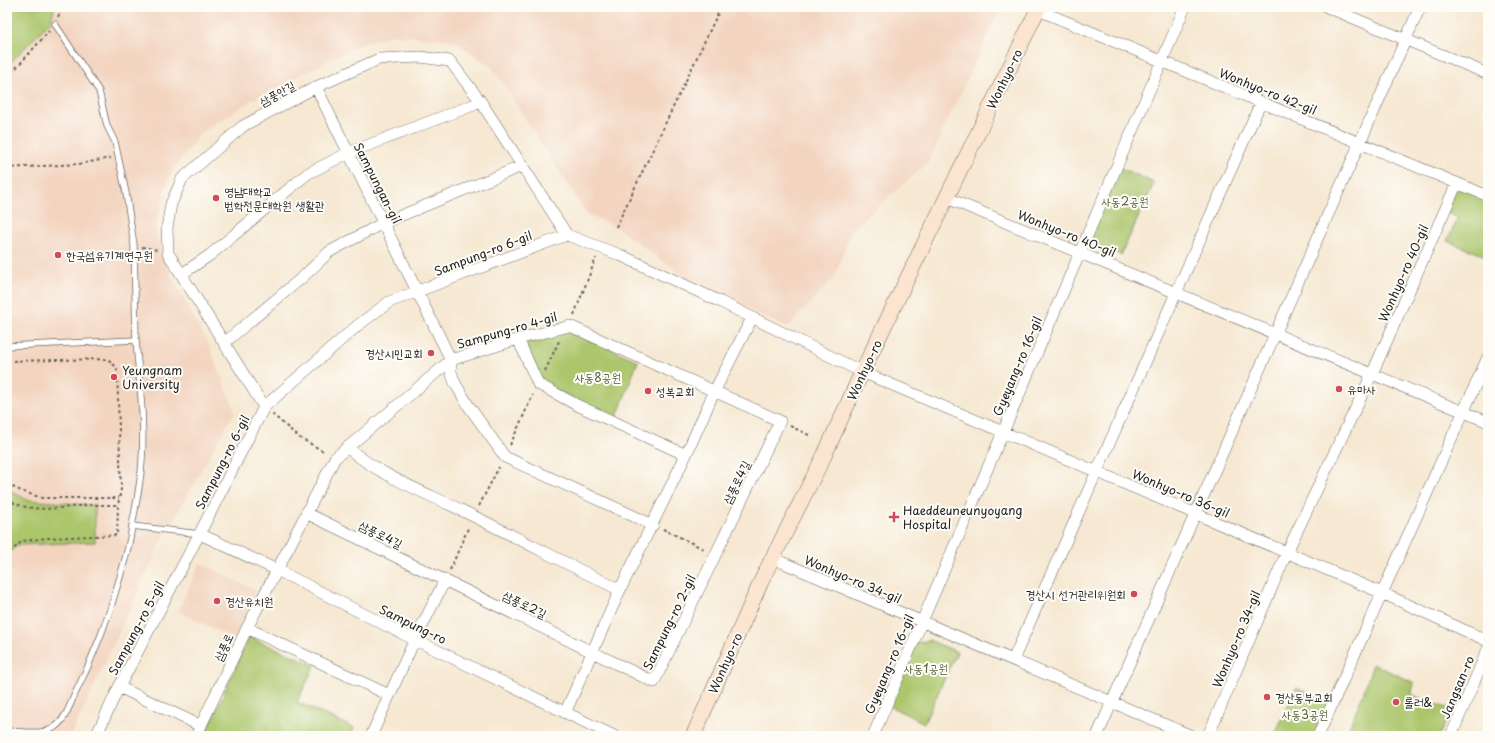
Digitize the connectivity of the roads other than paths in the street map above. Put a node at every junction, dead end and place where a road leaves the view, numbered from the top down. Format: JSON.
{"nodes":[{"id":1,"x":1185,"y":7,"type":"edge"},
{"id":2,"x":1327,"y":7,"type":"edge"},
{"id":3,"x":1420,"y":7,"type":"edge"},
{"id":4,"x":1038,"y":8,"type":"edge"},
{"id":5,"x":55,"y":24,"type":"road end"},
{"id":6,"x":1405,"y":40,"type":"junction"},
{"id":7,"x":1162,"y":61,"type":"junction"},
{"id":8,"x":1488,"y":74,"type":"edge"},
{"id":9,"x":316,"y":87,"type":"junction"},
{"id":10,"x":481,"y":102,"type":"junction"},
{"id":11,"x":1261,"y":102,"type":"junction"},
{"id":12,"x":1360,"y":143,"type":"junction"},
{"id":13,"x":348,"y":153,"type":"junction"},
{"id":14,"x":522,"y":166,"type":"junction"},
{"id":15,"x":1457,"y":183,"type":"junction"},
{"id":16,"x":1488,"y":196,"type":"edge"},
{"id":17,"x":947,"y":198,"type":"junction"},
{"id":18,"x":383,"y":223,"type":"junction"},
{"id":19,"x":567,"y":235,"type":"junction"},
{"id":20,"x":1080,"y":253,"type":"junction"},
{"id":21,"x":182,"y":274,"type":"junction"},
{"id":22,"x":418,"y":291,"type":"junction"},
{"id":23,"x":1176,"y":293,"type":"junction"},
{"id":24,"x":752,"y":318,"type":"junction"},
{"id":25,"x":1275,"y":334,"type":"junction"},
{"id":26,"x":518,"y":339,"type":"junction"},
{"id":27,"x":136,"y":340,"type":"junction"},
{"id":28,"x":224,"y":343,"type":"junction"},
{"id":29,"x":7,"y":346,"type":"edge"},
{"id":30,"x":1488,"y":357,"type":"edge"},
{"id":31,"x":451,"y":360,"type":"junction"},
{"id":32,"x":862,"y":372,"type":"junction"},
{"id":33,"x":1372,"y":374,"type":"junction"},
{"id":34,"x":714,"y":392,"type":"junction"},
{"id":35,"x":264,"y":407,"type":"junction"},
{"id":36,"x":1464,"y":412,"type":"junction"},
{"id":37,"x":780,"y":421,"type":"joint"},
{"id":38,"x":1488,"y":422,"type":"edge"},
{"id":39,"x":1003,"y":432,"type":"junction"},
{"id":40,"x":347,"y":447,"type":"junction"},
{"id":41,"x":686,"y":455,"type":"junction"},
{"id":42,"x":1097,"y":472,"type":"junction"},
{"id":43,"x":306,"y":512,"type":"junction"},
{"id":44,"x":1195,"y":514,"type":"junction"},
{"id":45,"x":653,"y":525,"type":"junction"},
{"id":46,"x":132,"y":526,"type":"junction"},
{"id":47,"x":200,"y":534,"type":"junction"},
{"id":48,"x":1287,"y":552,"type":"junction"},
{"id":49,"x":716,"y":555,"type":"joint"},
{"id":50,"x":772,"y":558,"type":"junction"},
{"id":51,"x":277,"y":570,"type":"junction"},
{"id":52,"x":445,"y":580,"type":"junction"},
{"id":53,"x":620,"y":590,"type":"junction"},
{"id":54,"x":1382,"y":593,"type":"junction"},
{"id":55,"x":922,"y":622,"type":"junction"},
{"id":56,"x":247,"y":628,"type":"junction"},
{"id":57,"x":416,"y":640,"type":"junction"},
{"id":58,"x":1488,"y":641,"type":"edge"},
{"id":59,"x":1488,"y":649,"type":"edge"},
{"id":60,"x":592,"y":652,"type":"junction"},
{"id":61,"x":1013,"y":660,"type":"junction"},
{"id":62,"x":119,"y":687,"type":"junction"},
{"id":63,"x":389,"y":695,"type":"junction"},
{"id":64,"x":1112,"y":702,"type":"junction"},
{"id":65,"x":565,"y":713,"type":"junction"},
{"id":66,"x":7,"y":731,"type":"edge"},
{"id":67,"x":198,"y":731,"type":"edge"},
{"id":68,"x":96,"y":736,"type":"edge"},
{"id":69,"x":371,"y":736,"type":"edge"},
{"id":70,"x":614,"y":736,"type":"edge"},
{"id":71,"x":693,"y":736,"type":"edge"},
{"id":72,"x":873,"y":736,"type":"edge"},
{"id":73,"x":1097,"y":736,"type":"edge"},
{"id":74,"x":1192,"y":736,"type":"edge"},
{"id":75,"x":1208,"y":736,"type":"edge"},
{"id":76,"x":1318,"y":736,"type":"edge"},
{"id":77,"x":1451,"y":736,"type":"edge"}],
"edges":[{"from":1,"to":7,"type":"street","name":"Gyeyang-ro 16-gil"},
{"from":2,"to":6,"type":"street"},
{"from":3,"to":6,"type":"street"},
{"from":4,"to":7,"type":"street","name":"Wonhyo-ro 42-gil"},
{"from":4,"to":17,"type":"main road","name":"Wonhyo-ro"},
{"from":5,"to":27,"type":"lane"},
{"from":6,"to":8,"type":"street"},
{"from":6,"to":12,"type":"street"},
{"from":7,"to":11,"type":"street","name":"Wonhyo-ro 42-gil"},
{"from":7,"to":20,"type":"street","name":"Gyeyang-ro 16-gil"},
{"from":9,"to":10,"type":"street","name":"삼풍안길"},
{"from":9,"to":13,"type":"street","name":"Sampungan-gil"},
{"from":9,"to":21,"type":"street","name":"삼풍안길"},
{"from":10,"to":13,"type":"street"},
{"from":10,"to":14,"type":"street","name":"삼풍안길"},
{"from":11,"to":12,"type":"street","name":"Wonhyo-ro 42-gil"},
{"from":11,"to":23,"type":"street"},
{"from":12,"to":15,"type":"street","name":"Wonhyo-ro 42-gil"},
{"from":12,"to":25,"type":"street"},
{"from":13,"to":18,"type":"street","name":"Sampungan-gil"},
{"from":13,"to":21,"type":"street"},
{"from":14,"to":18,"type":"street"},
{"from":14,"to":19,"type":"street","name":"삼풍안길"},
{"from":15,"to":16,"type":"street","name":"Wonhyo-ro 42-gil"},
{"from":15,"to":33,"type":"street","name":"Wonhyo-ro 40-gil"},
{"from":17,"to":20,"type":"street","name":"Wonhyo-ro 40-gil"},
{"from":17,"to":32,"type":"main road","name":"Wonhyo-ro"},
{"from":18,"to":22,"type":"street","name":"Sampungan-gil"},
{"from":18,"to":28,"type":"street"},
{"from":19,"to":22,"type":"street","name":"Sampung-ro 6-gil"},
{"from":19,"to":24,"type":"street"},
{"from":20,"to":23,"type":"street","name":"Wonhyo-ro 40-gil"},
{"from":20,"to":39,"type":"street","name":"Gyeyang-ro 16-gil"},
{"from":21,"to":28,"type":"street"},
{"from":22,"to":31,"type":"street","name":"Sampungan-gil"},
{"from":22,"to":35,"type":"street","name":"Sampung-ro 6-gil"},
{"from":23,"to":25,"type":"street","name":"Wonhyo-ro 40-gil"},
{"from":23,"to":42,"type":"street"},
{"from":24,"to":32,"type":"street"},
{"from":24,"to":34,"type":"street"},
{"from":25,"to":33,"type":"street","name":"Wonhyo-ro 40-gil"},
{"from":25,"to":44,"type":"street"},
{"from":26,"to":31,"type":"street","name":"Sampung-ro 4-gil"},
{"from":26,"to":34,"type":"street","name":"Sampung-ro 4-gil"},
{"from":26,"to":41,"type":"street"},
{"from":27,"to":29,"type":"lane"},
{"from":27,"to":46,"type":"lane"},
{"from":28,"to":35,"type":"street"},
{"from":30,"to":36,"type":"street"},
{"from":31,"to":40,"type":"street","name":"Sampung-ro 4-gil"},
{"from":31,"to":45,"type":"street"},
{"from":32,"to":39,"type":"street","name":"Wonhyo-ro 36-gil"},
{"from":32,"to":50,"type":"main road","name":"Wonhyo-ro"},
{"from":33,"to":36,"type":"street","name":"Wonhyo-ro 40-gil"},
{"from":33,"to":48,"type":"street","name":"Wonhyo-ro 40-gil"},
{"from":34,"to":37,"type":"street","name":"Sampung-ro 4-gil"},
{"from":34,"to":41,"type":"street"},
{"from":35,"to":47,"type":"street","name":"Sampung-ro 6-gil"},
{"from":36,"to":38,"type":"street","name":"Wonhyo-ro 40-gil"},
{"from":36,"to":54,"type":"street"},
{"from":37,"to":49,"type":"street","name":"삼풍로4길"},
{"from":39,"to":42,"type":"street","name":"Wonhyo-ro 36-gil"},
{"from":39,"to":55,"type":"street","name":"Gyeyang-ro 16-gil"},
{"from":40,"to":43,"type":"street","name":"Sampung-ro 4-gil"},
{"from":40,"to":53,"type":"street"},
{"from":41,"to":45,"type":"street"},
{"from":42,"to":44,"type":"street","name":"Wonhyo-ro 36-gil"},
{"from":42,"to":61,"type":"street"},
{"from":43,"to":51,"type":"street","name":"Sampung-ro 4-gil"},
{"from":43,"to":52,"type":"street","name":"삼풍로4길"},
{"from":44,"to":48,"type":"street","name":"Wonhyo-ro 36-gil"},
{"from":44,"to":64,"type":"street"},
{"from":45,"to":53,"type":"street"},
{"from":46,"to":47,"type":"lane"},
{"from":46,"to":66,"type":"lane"},
{"from":47,"to":51,"type":"street","name":"Sampung-ro"},
{"from":47,"to":62,"type":"street","name":"Sampung-ro 5-gil"},
{"from":48,"to":54,"type":"street","name":"Wonhyo-ro 36-gil"},
{"from":48,"to":75,"type":"street","name":"Wonhyo-ro 34-gil"},
{"from":49,"to":60,"type":"street","name":"Sampung-ro 2-gil"},
{"from":50,"to":55,"type":"street","name":"Wonhyo-ro 34-gil"},
{"from":50,"to":71,"type":"main road","name":"Wonhyo-ro"},
{"from":51,"to":56,"type":"street","name":"삼풍로"},
{"from":51,"to":57,"type":"street","name":"Sampung-ro"},
{"from":52,"to":57,"type":"street"},
{"from":52,"to":60,"type":"street","name":"삼풍로2길"},
{"from":53,"to":60,"type":"street"},
{"from":54,"to":58,"type":"street","name":"Wonhyo-ro 36-gil"},
{"from":54,"to":76,"type":"street"},
{"from":55,"to":61,"type":"street","name":"Wonhyo-ro 34-gil"},
{"from":55,"to":72,"type":"street","name":"Gyeyang-ro 16-gil"},
{"from":56,"to":63,"type":"street"},
{"from":56,"to":67,"type":"street","name":"삼풍로"},
{"from":57,"to":63,"type":"street"},
{"from":57,"to":65,"type":"street","name":"Sampung-ro"},
{"from":59,"to":77,"type":"street","name":"Jangsan-ro"},
{"from":60,"to":65,"type":"street"},
{"from":61,"to":64,"type":"street","name":"Wonhyo-ro 34-gil"},
{"from":62,"to":67,"type":"street"},
{"from":62,"to":68,"type":"street","name":"Sampung-ro 5-gil"},
{"from":63,"to":69,"type":"street"},
{"from":64,"to":73,"type":"street"},
{"from":64,"to":74,"type":"street","name":"Wonhyo-ro 34-gil"},
{"from":65,"to":70,"type":"street","name":"Sampung-ro"}]}
